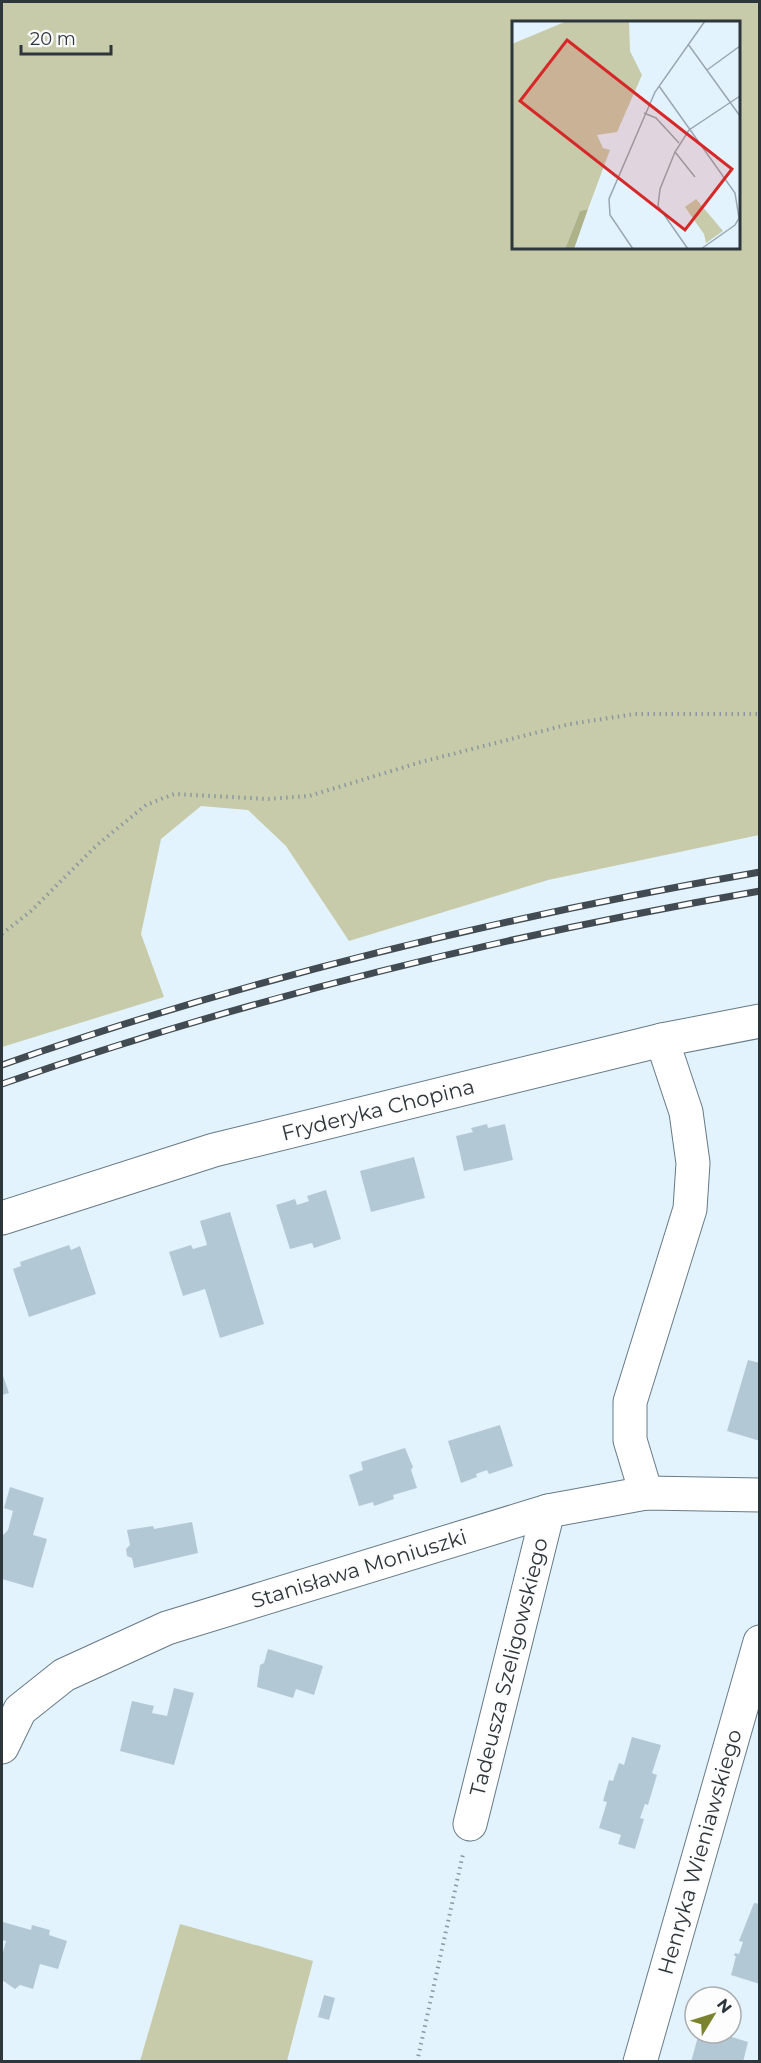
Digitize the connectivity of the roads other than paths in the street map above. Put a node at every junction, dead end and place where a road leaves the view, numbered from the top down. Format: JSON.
{"nodes":[{"id":1,"x":759,"y":1021,"type":"edge"},
{"id":2,"x":662,"y":1040,"type":"junction"},
{"id":3,"x":2,"y":1218,"type":"edge"},
{"id":4,"x":646,"y":1494,"type":"junction"},
{"id":5,"x":759,"y":1495,"type":"edge"},
{"id":6,"x":548,"y":1510,"type":"junction"},
{"id":7,"x":759,"y":1642,"type":"edge"},
{"id":8,"x":2,"y":1747,"type":"edge"},
{"id":9,"x":470,"y":1824,"type":"road end"},
{"id":10,"x":640,"y":2061,"type":"edge"}],
"edges":[{"from":1,"to":2,"type":"street","name":"Fryderyka Chopina"},
{"from":2,"to":3,"type":"street","name":"Fryderyka Chopina"},
{"from":2,"to":4,"type":"street"},
{"from":4,"to":5,"type":"street","name":"Stanisława Moniuszki"},
{"from":4,"to":6,"type":"street","name":"Stanisława Moniuszki"},
{"from":6,"to":8,"type":"street","name":"Stanisława Moniuszki"},
{"from":6,"to":9,"type":"street","name":"Tadeusza Szeligowskiego"},
{"from":7,"to":10,"type":"street","name":"Henryka Wieniawskiego"}]}
